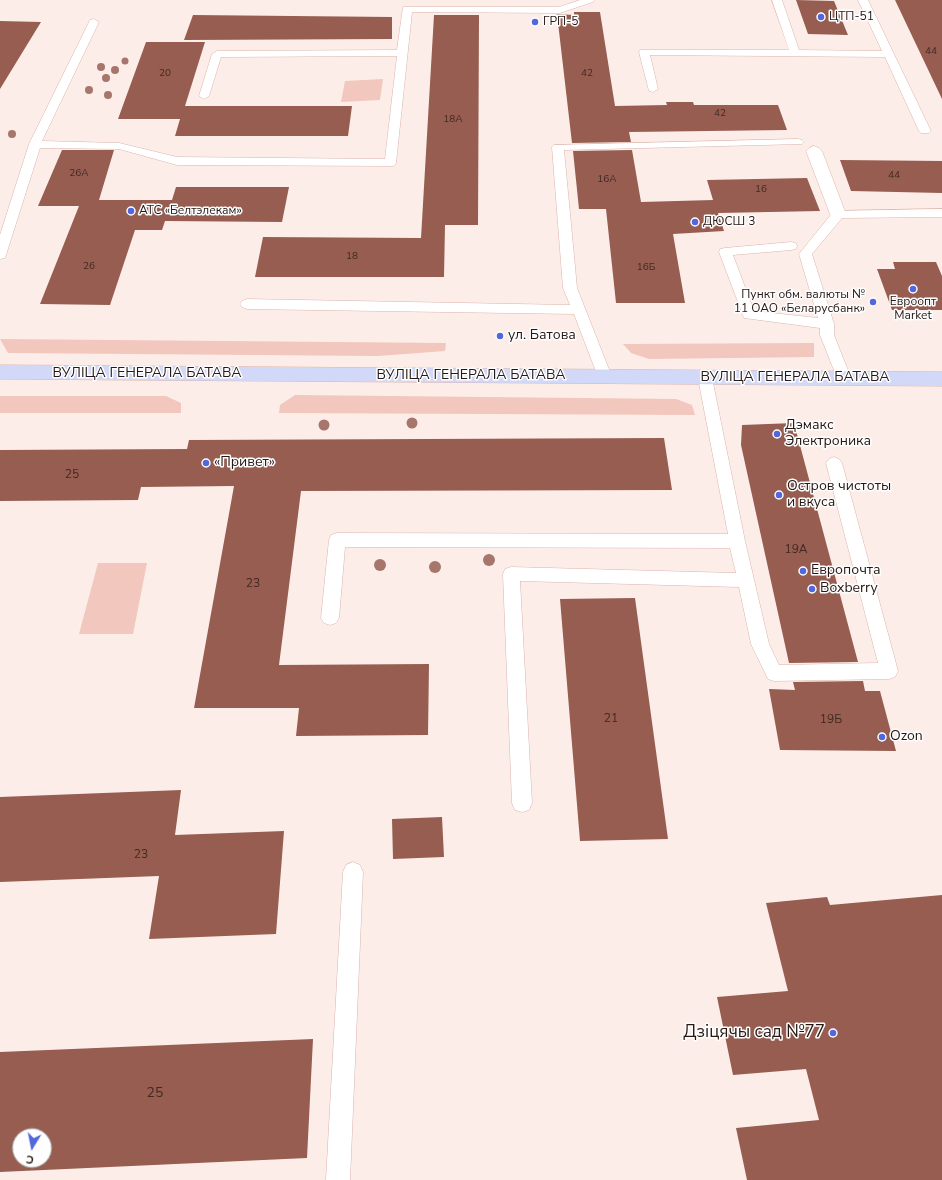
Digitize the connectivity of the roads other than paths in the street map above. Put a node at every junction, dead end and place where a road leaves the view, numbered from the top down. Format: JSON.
{"nodes":[{"id":1,"x":590,"y":0,"type":"edge"},
{"id":2,"x":777,"y":0,"type":"edge"},
{"id":3,"x":864,"y":0,"type":"edge"},
{"id":4,"x":407,"y":4,"type":"edge"},
{"id":5,"x":94,"y":22,"type":"dead end"},
{"id":6,"x":402,"y":53,"type":"junction"},
{"id":7,"x":795,"y":53,"type":"junction"},
{"id":8,"x":889,"y":54,"type":"junction"},
{"id":9,"x":653,"y":89,"type":"dead end"},
{"id":10,"x":204,"y":96,"type":"dead end"},
{"id":11,"x":925,"y":131,"type":"dead end"},
{"id":12,"x":798,"y":142,"type":"dead end"},
{"id":13,"x":35,"y":144,"type":"junction"},
{"id":14,"x":814,"y":151,"type":"dead end"},
{"id":15,"x":942,"y":213,"type":"edge"},
{"id":16,"x":838,"y":214,"type":"junction"},
{"id":17,"x":791,"y":246,"type":"dead end"},
{"id":18,"x":0,"y":255,"type":"edge"},
{"id":19,"x":247,"y":304,"type":"dead end"},
{"id":20,"x":579,"y":310,"type":"junction"},
{"id":21,"x":827,"y":324,"type":"junction"},
{"id":22,"x":0,"y":372,"type":"edge"},
{"id":23,"x":606,"y":377,"type":"junction"},
{"id":24,"x":705,"y":378,"type":"junction"},
{"id":25,"x":844,"y":378,"type":"junction"},
{"id":26,"x":942,"y":379,"type":"edge"},
{"id":27,"x":834,"y":463,"type":"dead end"},
{"id":28,"x":737,"y":541,"type":"junction"},
{"id":29,"x":746,"y":580,"type":"junction"},
{"id":30,"x":330,"y":618,"type":"dead end"},
{"id":31,"x":522,"y":803,"type":"dead end"},
{"id":32,"x":353,"y":872,"type":"dead end"},
{"id":33,"x":338,"y":1180,"type":"edge"}],
"edges":[{"from":1,"to":4,"type":"lane"},
{"from":2,"to":7,"type":"lane"},
{"from":3,"to":8,"type":"lane"},
{"from":4,"to":6,"type":"lane"},
{"from":5,"to":13,"type":"lane"},
{"from":6,"to":10,"type":"lane"},
{"from":6,"to":13,"type":"lane"},
{"from":7,"to":8,"type":"lane"},
{"from":7,"to":9,"type":"lane"},
{"from":8,"to":11,"type":"lane"},
{"from":12,"to":20,"type":"lane"},
{"from":13,"to":18,"type":"lane"},
{"from":14,"to":16,"type":"street"},
{"from":15,"to":16,"type":"lane"},
{"from":16,"to":21,"type":"lane"},
{"from":17,"to":21,"type":"lane"},
{"from":19,"to":20,"type":"lane"},
{"from":20,"to":23,"type":"lane"},
{"from":21,"to":25,"type":"lane"},
{"from":22,"to":23,"type":"street","name":"ВУЛІЦА ГЕНЕРАЛА БАТАВА"},
{"from":23,"to":24,"type":"street","name":"ВУЛІЦА ГЕНЕРАЛА БАТАВА"},
{"from":24,"to":25,"type":"street","name":"ВУЛІЦА ГЕНЕРАЛА БАТАВА"},
{"from":24,"to":28,"type":"lane"},
{"from":25,"to":26,"type":"street","name":"ВУЛІЦА ГЕНЕРАЛА БАТАВА"},
{"from":27,"to":29,"type":"lane"},
{"from":28,"to":29,"type":"lane"},
{"from":28,"to":30,"type":"lane"},
{"from":29,"to":31,"type":"lane"},
{"from":32,"to":33,"type":"lane"}]}
